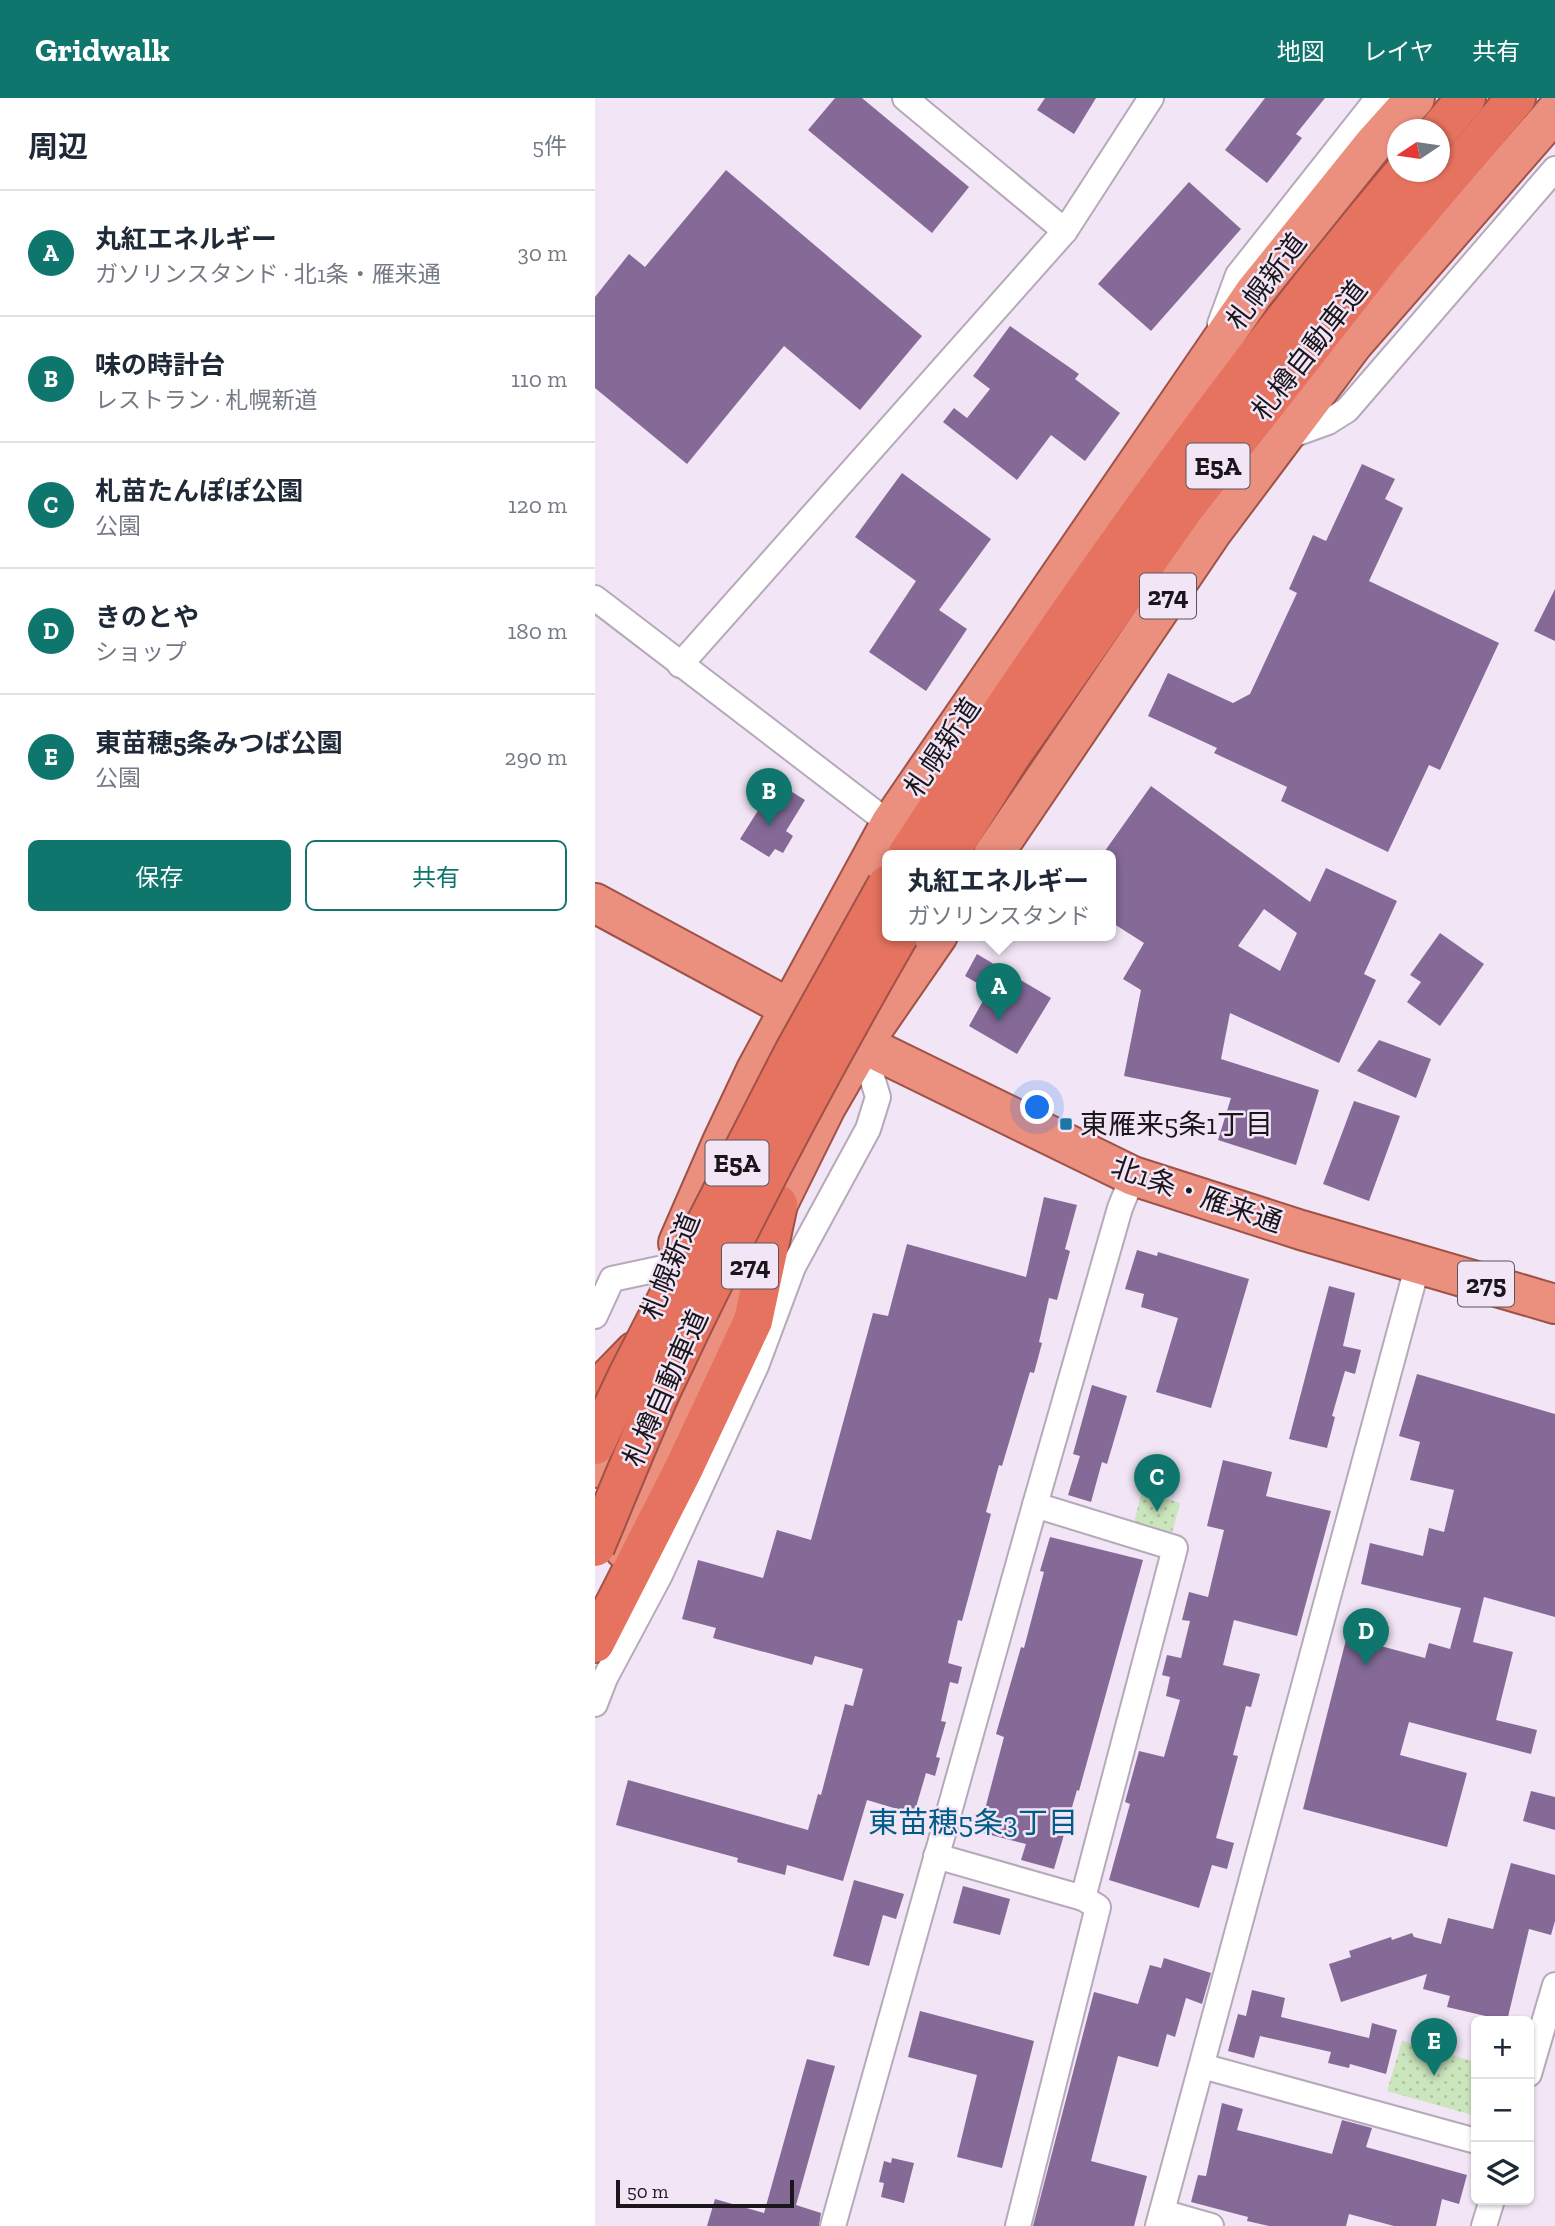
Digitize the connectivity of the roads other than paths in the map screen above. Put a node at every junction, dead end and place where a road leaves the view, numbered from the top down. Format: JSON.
{"nodes":[{"id":1,"x":1151,"y":98,"type":"edge"},
{"id":2,"x":1378,"y":98,"type":"edge"},
{"id":3,"x":1415,"y":98,"type":"edge"},
{"id":4,"x":1466,"y":98,"type":"edge"},
{"id":5,"x":1516,"y":98,"type":"edge"},
{"id":6,"x":918,"y":102,"type":"edge"},
{"id":7,"x":1555,"y":112,"type":"edge"},
{"id":8,"x":1448,"y":119,"type":"edge"},
{"id":9,"x":1555,"y":169,"type":"edge"},
{"id":10,"x":1395,"y":182,"type":"edge"},
{"id":11,"x":1065,"y":231,"type":"junction"},
{"id":12,"x":1205,"y":364,"type":"junction"},
{"id":13,"x":1282,"y":438,"type":"junction"},
{"id":14,"x":595,"y":598,"type":"edge"},
{"id":15,"x":680,"y":664,"type":"junction"},
{"id":16,"x":898,"y":839,"type":"edge"},
{"id":17,"x":951,"y":850,"type":"edge"},
{"id":18,"x":995,"y":850,"type":"edge"},
{"id":19,"x":882,"y":864,"type":"edge"},
{"id":20,"x":882,"y":894,"type":"edge"},
{"id":21,"x":595,"y":903,"type":"edge"},
{"id":22,"x":896,"y":941,"type":"edge"},
{"id":23,"x":934,"y":941,"type":"edge"},
{"id":24,"x":789,"y":1008,"type":"junction"},
{"id":25,"x":862,"y":1045,"type":"junction"},
{"id":26,"x":1133,"y":1176,"type":"junction"},
{"id":27,"x":778,"y":1204,"type":"junction"},
{"id":28,"x":1417,"y":1264,"type":"junction"},
{"id":29,"x":668,"y":1267,"type":"junction"},
{"id":30,"x":1555,"y":1304,"type":"edge"},
{"id":31,"x":595,"y":1316,"type":"edge"},
{"id":32,"x":635,"y":1351,"type":"junction"},
{"id":33,"x":595,"y":1392,"type":"edge"},
{"id":34,"x":595,"y":1445,"type":"edge"},
{"id":35,"x":595,"y":1468,"type":"edge"},
{"id":36,"x":1035,"y":1505,"type":"junction"},
{"id":37,"x":595,"y":1547,"type":"edge"},
{"id":38,"x":595,"y":1615,"type":"edge"},
{"id":39,"x":595,"y":1643,"type":"edge"},
{"id":40,"x":595,"y":1704,"type":"edge"},
{"id":41,"x":936,"y":1856,"type":"junction"},
{"id":42,"x":1083,"y":1898,"type":"junction"},
{"id":43,"x":1555,"y":1985,"type":"edge"},
{"id":44,"x":1534,"y":2057,"type":"edge"},
{"id":45,"x":1202,"y":2066,"type":"junction"},
{"id":46,"x":1471,"y":2140,"type":"edge"},
{"id":47,"x":1490,"y":2205,"type":"edge"},
{"id":48,"x":1160,"y":2219,"type":"edge"},
{"id":49,"x":833,"y":2226,"type":"edge"},
{"id":50,"x":1018,"y":2226,"type":"edge"},
{"id":51,"x":1211,"y":2226,"type":"edge"},
{"id":52,"x":1484,"y":2226,"type":"edge"}],
"edges":[{"from":1,"to":11,"type":"street"},
{"from":2,"to":12,"type":"street"},
{"from":3,"to":12,"type":"highway","name":"札幌新道","number":"274"},
{"from":4,"to":8,"type":"highway"},
{"from":5,"to":17,"type":"highway","name":"札樽自動車道","number":"E5A"},
{"from":6,"to":11,"type":"street"},
{"from":7,"to":13,"type":"highway","number":"274"},
{"from":9,"to":13,"type":"street"},
{"from":10,"to":16,"type":"highway","name":"札樽自動車道","number":"E5A"},
{"from":11,"to":15,"type":"street"},
{"from":12,"to":16,"type":"highway","name":"札幌新道","number":"274"},
{"from":13,"to":18,"type":"highway","number":"274"},
{"from":14,"to":15,"type":"street"},
{"from":15,"to":16,"type":"street"},
{"from":19,"to":24,"type":"highway","name":"札幌新道","number":"274"},
{"from":20,"to":34,"type":"highway","name":"札樽自動車道","number":"E5A","bridge":true},
{"from":21,"to":24,"type":"highway","name":"北1条・雁来通","number":"275"},
{"from":22,"to":37,"type":"highway","name":"札樽自動車道","number":"E5A","bridge":true},
{"from":23,"to":25,"type":"highway","number":"274"},
{"from":24,"to":25,"type":"highway","name":"北1条・雁来通","number":"275"},
{"from":24,"to":29,"type":"highway","name":"札幌新道","number":"274"},
{"from":25,"to":26,"type":"highway","name":"北1条・雁来通","number":"275"},
{"from":25,"to":27,"type":"highway","number":"274"},
{"from":25,"to":40,"type":"street"},
{"from":26,"to":28,"type":"highway","name":"北1条・雁来通","number":"275"},
{"from":26,"to":36,"type":"street"},
{"from":27,"to":38,"type":"highway","number":"274"},
{"from":27,"to":39,"type":"highway"},
{"from":28,"to":30,"type":"highway","name":"北1条・雁来通","number":"275"},
{"from":28,"to":45,"type":"street"},
{"from":29,"to":31,"type":"street"},
{"from":29,"to":32,"type":"highway","name":"札幌新道","number":"274"},
{"from":32,"to":33,"type":"highway"},
{"from":32,"to":35,"type":"highway","name":"札幌新道","number":"274"},
{"from":36,"to":41,"type":"street"},
{"from":36,"to":42,"type":"street"},
{"from":41,"to":42,"type":"street"},
{"from":41,"to":49,"type":"street"},
{"from":42,"to":50,"type":"street"},
{"from":43,"to":44,"type":"street"},
{"from":45,"to":46,"type":"street"},
{"from":45,"to":48,"type":"street"},
{"from":47,"to":52,"type":"street"},
{"from":48,"to":51,"type":"street"}]}
